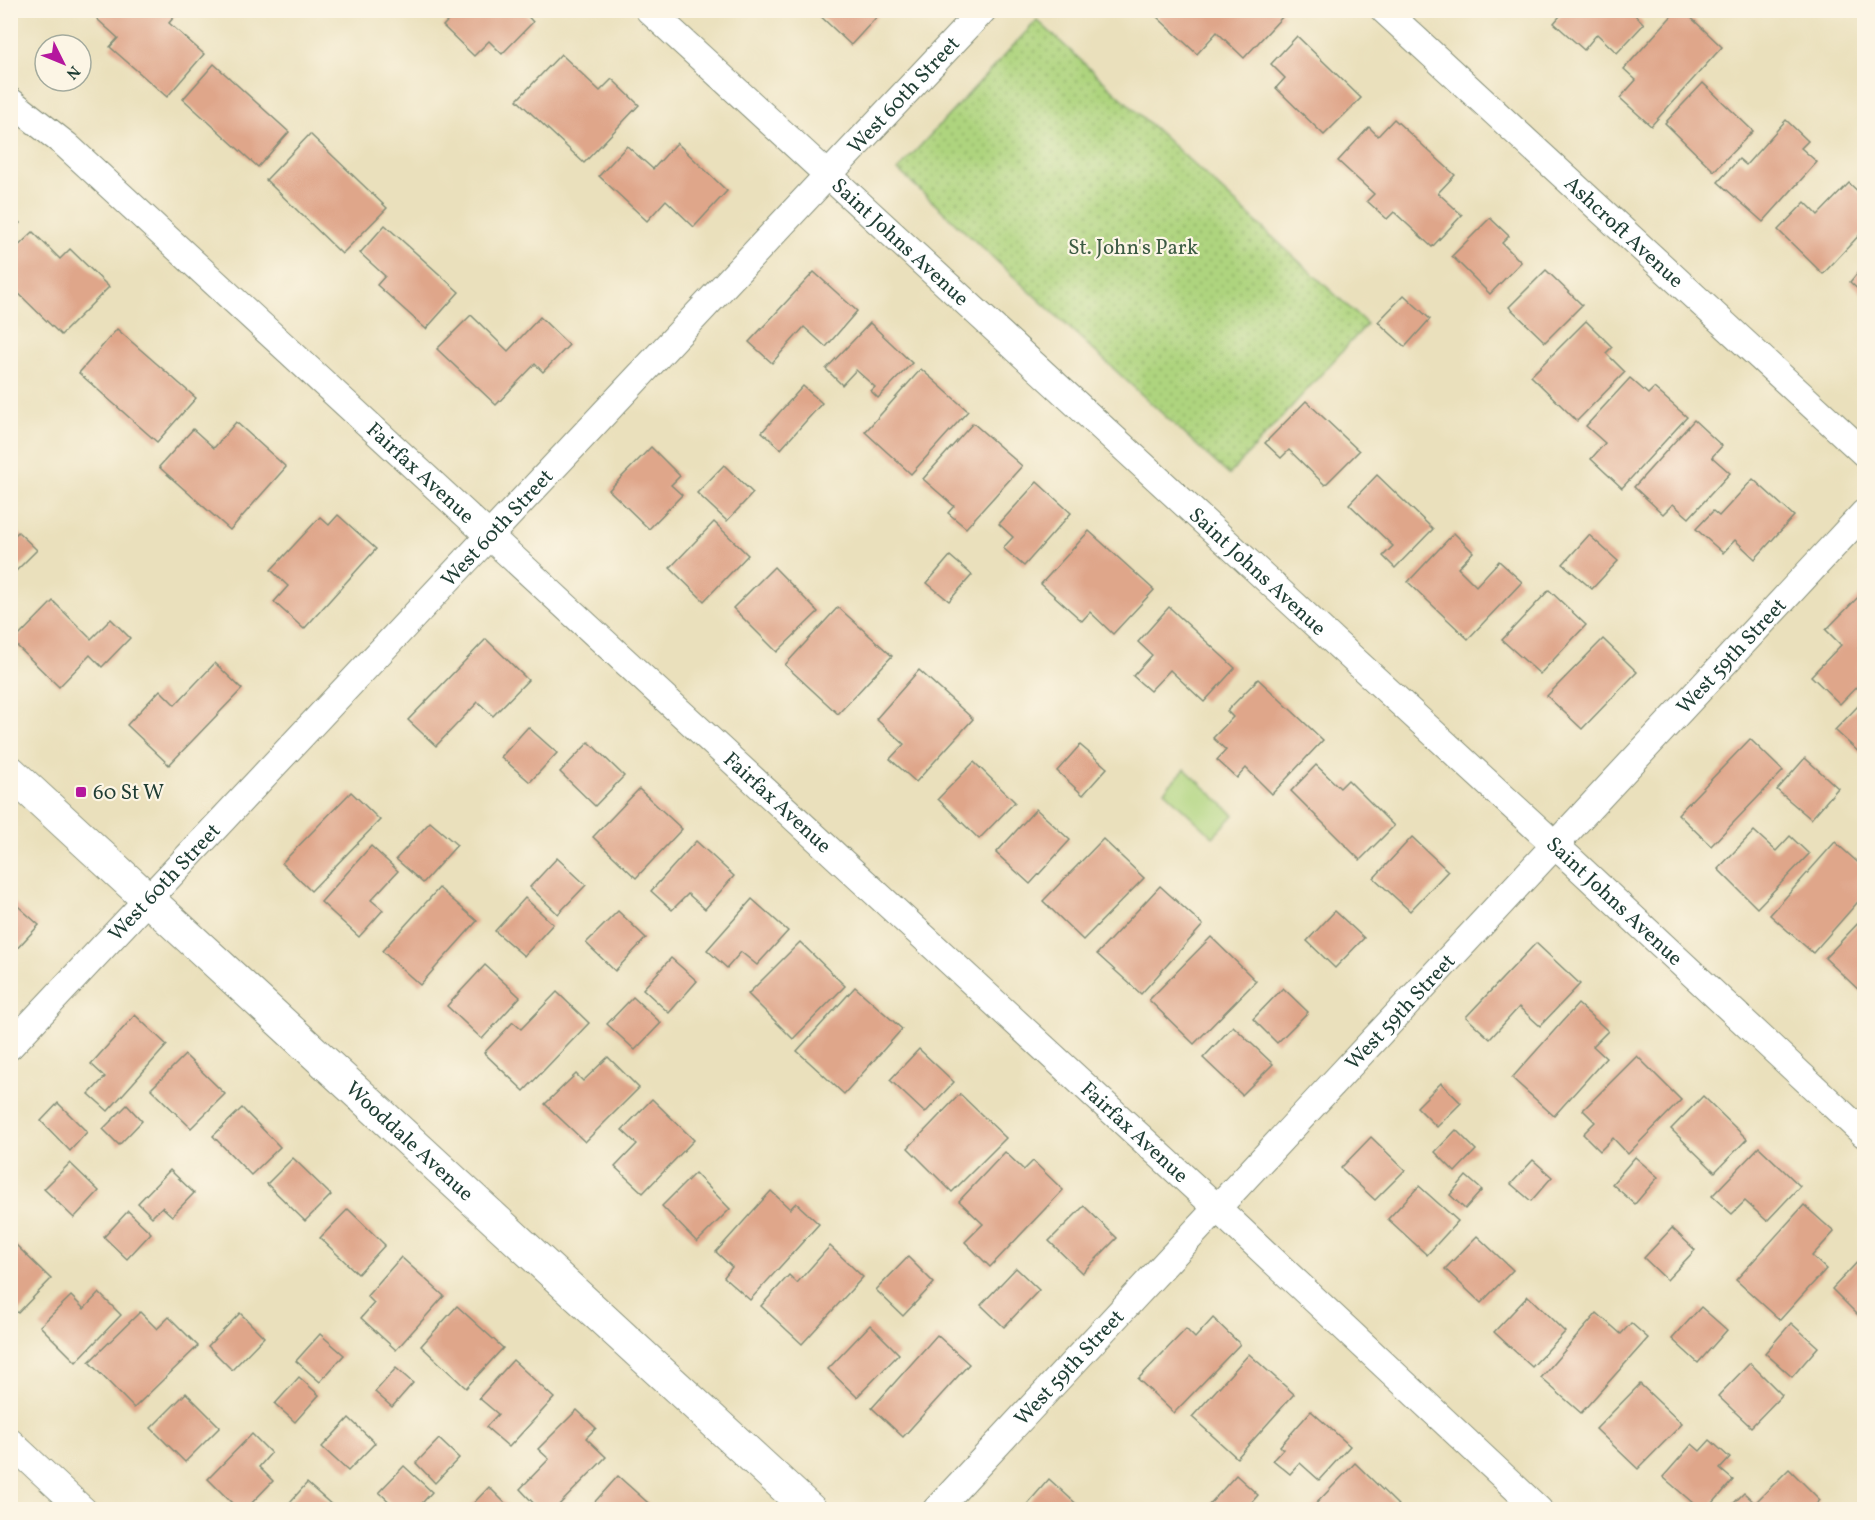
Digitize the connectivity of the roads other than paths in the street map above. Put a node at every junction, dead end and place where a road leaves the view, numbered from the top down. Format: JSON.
{"nodes":[{"id":1,"x":649,"y":10,"type":"edge"},
{"id":2,"x":983,"y":10,"type":"edge"},
{"id":3,"x":1384,"y":10,"type":"edge"},
{"id":4,"x":10,"y":101,"type":"edge"},
{"id":5,"x":828,"y":175,"type":"junction"},
{"id":6,"x":1864,"y":453,"type":"edge"},
{"id":7,"x":1864,"y":513,"type":"edge"},
{"id":8,"x":489,"y":536,"type":"junction"},
{"id":9,"x":10,"y":772,"type":"edge"},
{"id":10,"x":1556,"y":845,"type":"junction"},
{"id":11,"x":148,"y":899,"type":"junction"},
{"id":12,"x":10,"y":1046,"type":"edge"},
{"id":13,"x":1864,"y":1134,"type":"edge"},
{"id":14,"x":1217,"y":1208,"type":"junction"},
{"id":15,"x":10,"y":1442,"type":"edge"},
{"id":16,"x":83,"y":1509,"type":"edge"},
{"id":17,"x":810,"y":1509,"type":"edge"},
{"id":18,"x":936,"y":1509,"type":"edge"},
{"id":19,"x":1539,"y":1509,"type":"edge"}],
"edges":[{"from":1,"to":5,"type":"street","name":"Saint Johns Avenue"},
{"from":2,"to":5,"type":"street","name":"West 60th Street"},
{"from":3,"to":6,"type":"street","name":"Ashcroft Avenue"},
{"from":4,"to":8,"type":"street","name":"Fairfax Avenue"},
{"from":5,"to":8,"type":"street","name":"West 60th Street"},
{"from":5,"to":10,"type":"street","name":"Saint Johns Avenue"},
{"from":7,"to":10,"type":"street","name":"West 59th Street"},
{"from":8,"to":11,"type":"street","name":"West 60th Street"},
{"from":8,"to":14,"type":"street","name":"Fairfax Avenue"},
{"from":9,"to":11,"type":"street","name":"Wooddale Avenue"},
{"from":10,"to":13,"type":"street","name":"Saint Johns Avenue"},
{"from":10,"to":14,"type":"street","name":"West 59th Street"},
{"from":11,"to":12,"type":"street","name":"West 60th Street"},
{"from":11,"to":17,"type":"street","name":"Wooddale Avenue"},
{"from":14,"to":18,"type":"street","name":"West 59th Street"},
{"from":14,"to":19,"type":"street","name":"Fairfax Avenue"},
{"from":15,"to":16,"type":"street"}]}
